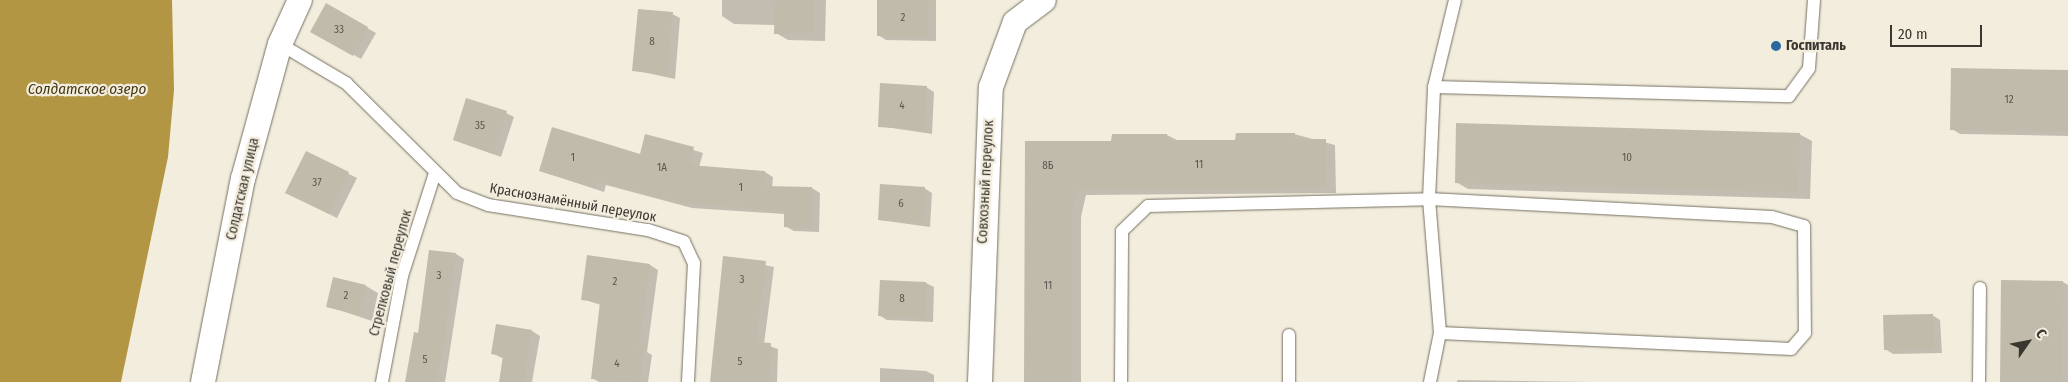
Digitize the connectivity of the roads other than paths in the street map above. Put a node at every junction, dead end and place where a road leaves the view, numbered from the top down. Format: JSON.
{"nodes":[{"id":1,"x":300,"y":0,"type":"edge"},
{"id":2,"x":1044,"y":0,"type":"edge"},
{"id":3,"x":1455,"y":0,"type":"edge"},
{"id":4,"x":1814,"y":0,"type":"edge"},
{"id":5,"x":280,"y":44,"type":"junction"},
{"id":6,"x":1434,"y":87,"type":"junction"},
{"id":7,"x":435,"y":173,"type":"junction"},
{"id":8,"x":1430,"y":200,"type":"junction"},
{"id":9,"x":1980,"y":288,"type":"dead end"},
{"id":10,"x":1440,"y":333,"type":"junction"},
{"id":11,"x":1289,"y":336,"type":"dead end"},
{"id":12,"x":203,"y":382,"type":"edge"},
{"id":13,"x":382,"y":382,"type":"edge"},
{"id":14,"x":688,"y":382,"type":"edge"},
{"id":15,"x":980,"y":382,"type":"edge"},
{"id":16,"x":1121,"y":382,"type":"edge"},
{"id":17,"x":1289,"y":382,"type":"edge"},
{"id":18,"x":1430,"y":382,"type":"edge"},
{"id":19,"x":1979,"y":382,"type":"edge"}],
"edges":[{"from":1,"to":5,"type":"street","name":"Солдатская улица"},
{"from":2,"to":15,"type":"street","name":"Совхозный переулок"},
{"from":3,"to":6,"type":"lane"},
{"from":4,"to":6,"type":"lane"},
{"from":5,"to":7,"type":"lane","name":"Краснознамённый переулок"},
{"from":5,"to":12,"type":"street","name":"Солдатская улица"},
{"from":6,"to":8,"type":"lane"},
{"from":7,"to":13,"type":"lane","name":"Стрелковый переулок"},
{"from":7,"to":14,"type":"lane","name":"Краснознамённый переулок"},
{"from":8,"to":10,"type":"lane"},
{"from":8,"to":10,"type":"lane"},
{"from":8,"to":16,"type":"lane"},
{"from":9,"to":19,"type":"lane"},
{"from":10,"to":18,"type":"lane"},
{"from":11,"to":17,"type":"lane"}]}
